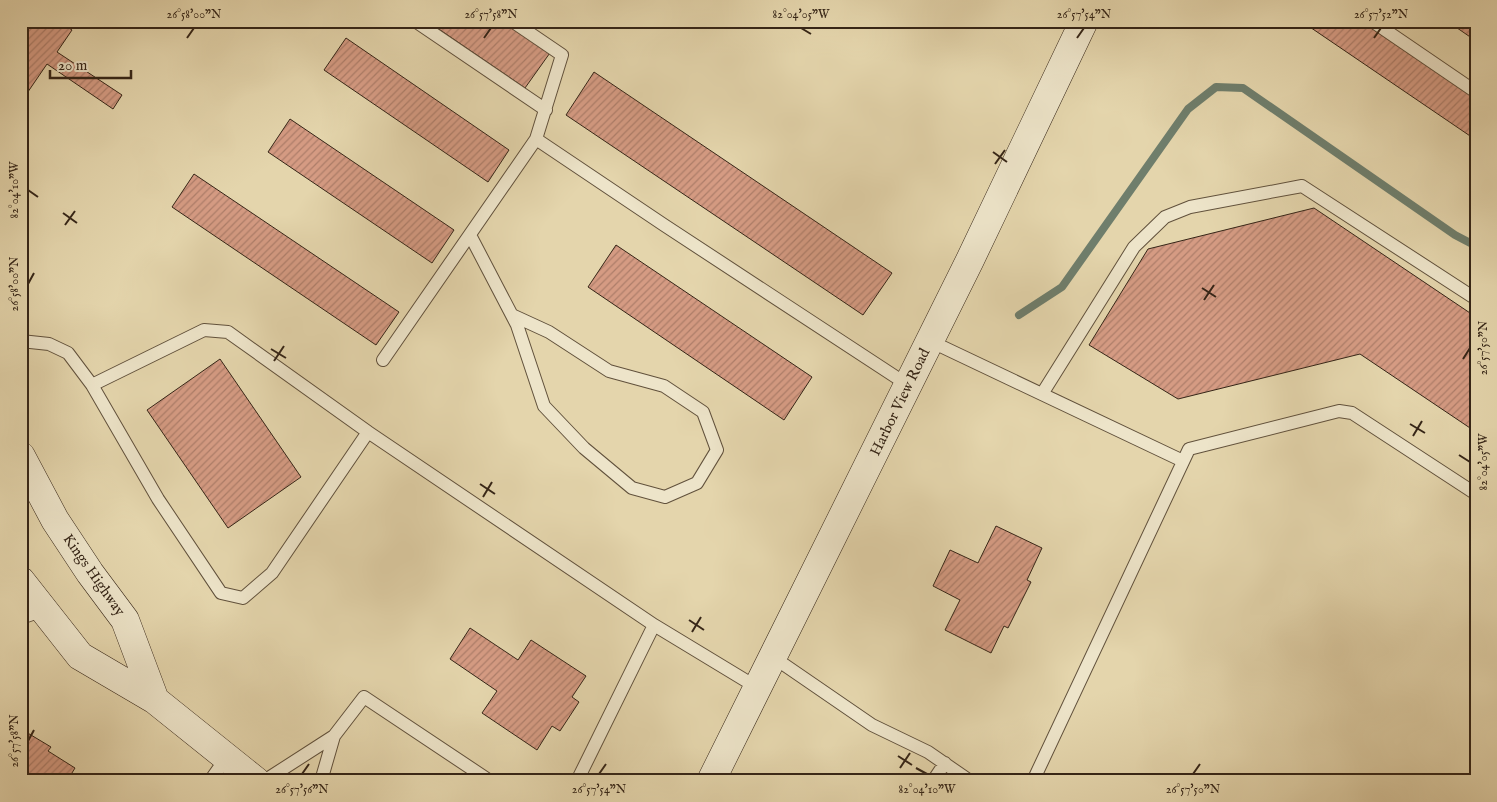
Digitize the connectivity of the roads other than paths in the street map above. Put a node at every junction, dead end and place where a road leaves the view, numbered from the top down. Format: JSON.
{"nodes":[{"id":1,"x":415,"y":21,"type":"edge"},
{"id":2,"x":512,"y":21,"type":"edge"},
{"id":3,"x":1372,"y":21,"type":"edge"},
{"id":4,"x":1082,"y":22,"type":"edge"},
{"id":5,"x":1476,"y":92,"type":"edge"},
{"id":6,"x":546,"y":110,"type":"junction"},
{"id":7,"x":536,"y":139,"type":"junction"},
{"id":8,"x":470,"y":235,"type":"junction"},
{"id":9,"x":1476,"y":299,"type":"edge"},
{"id":10,"x":512,"y":315,"type":"junction"},
{"id":11,"x":21,"y":341,"type":"edge"},
{"id":12,"x":930,"y":341,"type":"junction"},
{"id":13,"x":383,"y":360,"type":"dead end"},
{"id":14,"x":92,"y":384,"type":"junction"},
{"id":15,"x":908,"y":385,"type":"junction"},
{"id":16,"x":1042,"y":394,"type":"junction"},
{"id":17,"x":368,"y":432,"type":"junction"},
{"id":18,"x":21,"y":456,"type":"edge"},
{"id":19,"x":1183,"y":461,"type":"junction"},
{"id":20,"x":1476,"y":494,"type":"edge"},
{"id":21,"x":21,"y":497,"type":"edge"},
{"id":22,"x":55,"y":520,"type":"junction"},
{"id":23,"x":21,"y":581,"type":"edge"},
{"id":24,"x":32,"y":614,"type":"edge"},
{"id":25,"x":654,"y":626,"type":"junction"},
{"id":26,"x":773,"y":657,"type":"junction"},
{"id":27,"x":758,"y":688,"type":"junction"},
{"id":28,"x":155,"y":700,"type":"junction"},
{"id":29,"x":334,"y":736,"type":"junction"},
{"id":30,"x":226,"y":758,"type":"junction"},
{"id":31,"x":945,"y":763,"type":"junction"},
{"id":32,"x":210,"y":781,"type":"edge"},
{"id":33,"x":256,"y":781,"type":"edge"},
{"id":34,"x":264,"y":781,"type":"edge"},
{"id":35,"x":320,"y":781,"type":"edge"},
{"id":36,"x":490,"y":781,"type":"edge"},
{"id":37,"x":576,"y":781,"type":"edge"},
{"id":38,"x":711,"y":781,"type":"edge"},
{"id":39,"x":933,"y":781,"type":"edge"},
{"id":40,"x":970,"y":781,"type":"edge"},
{"id":41,"x":1033,"y":781,"type":"edge"}],
"edges":[{"from":1,"to":6,"type":"lane"},
{"from":2,"to":6,"type":"lane"},
{"from":3,"to":5,"type":"lane"},
{"from":4,"to":12,"type":"main road","name":"Harbor View Road"},
{"from":6,"to":7,"type":"lane"},
{"from":7,"to":8,"type":"lane"},
{"from":7,"to":15,"type":"lane"},
{"from":8,"to":10,"type":"lane"},
{"from":8,"to":13,"type":"lane"},
{"from":9,"to":16,"type":"lane"},
{"from":10,"to":10,"type":"lane"},
{"from":11,"to":14,"type":"lane"},
{"from":12,"to":15,"type":"main road","name":"Harbor View Road"},
{"from":12,"to":16,"type":"lane"},
{"from":14,"to":17,"type":"lane"},
{"from":14,"to":17,"type":"lane"},
{"from":15,"to":26,"type":"main road","name":"Harbor View Road"},
{"from":16,"to":19,"type":"lane"},
{"from":17,"to":25,"type":"lane"},
{"from":18,"to":22,"type":"main road","name":"Kings Highway"},
{"from":19,"to":20,"type":"lane"},
{"from":19,"to":41,"type":"lane"},
{"from":21,"to":22,"type":"main road"},
{"from":22,"to":28,"type":"main road","name":"Kings Highway"},
{"from":23,"to":24,"type":"main road"},
{"from":24,"to":28,"type":"main road"},
{"from":25,"to":27,"type":"lane"},
{"from":25,"to":37,"type":"lane"},
{"from":26,"to":27,"type":"main road","name":"Harbor View Road"},
{"from":26,"to":31,"type":"lane"},
{"from":27,"to":38,"type":"main road","name":"Harbor View Road"},
{"from":28,"to":30,"type":"main road"},
{"from":29,"to":34,"type":"lane"},
{"from":29,"to":35,"type":"lane"},
{"from":29,"to":36,"type":"lane"},
{"from":30,"to":32,"type":"lane"},
{"from":30,"to":33,"type":"main road"},
{"from":31,"to":39,"type":"lane"},
{"from":31,"to":40,"type":"lane"}]}
